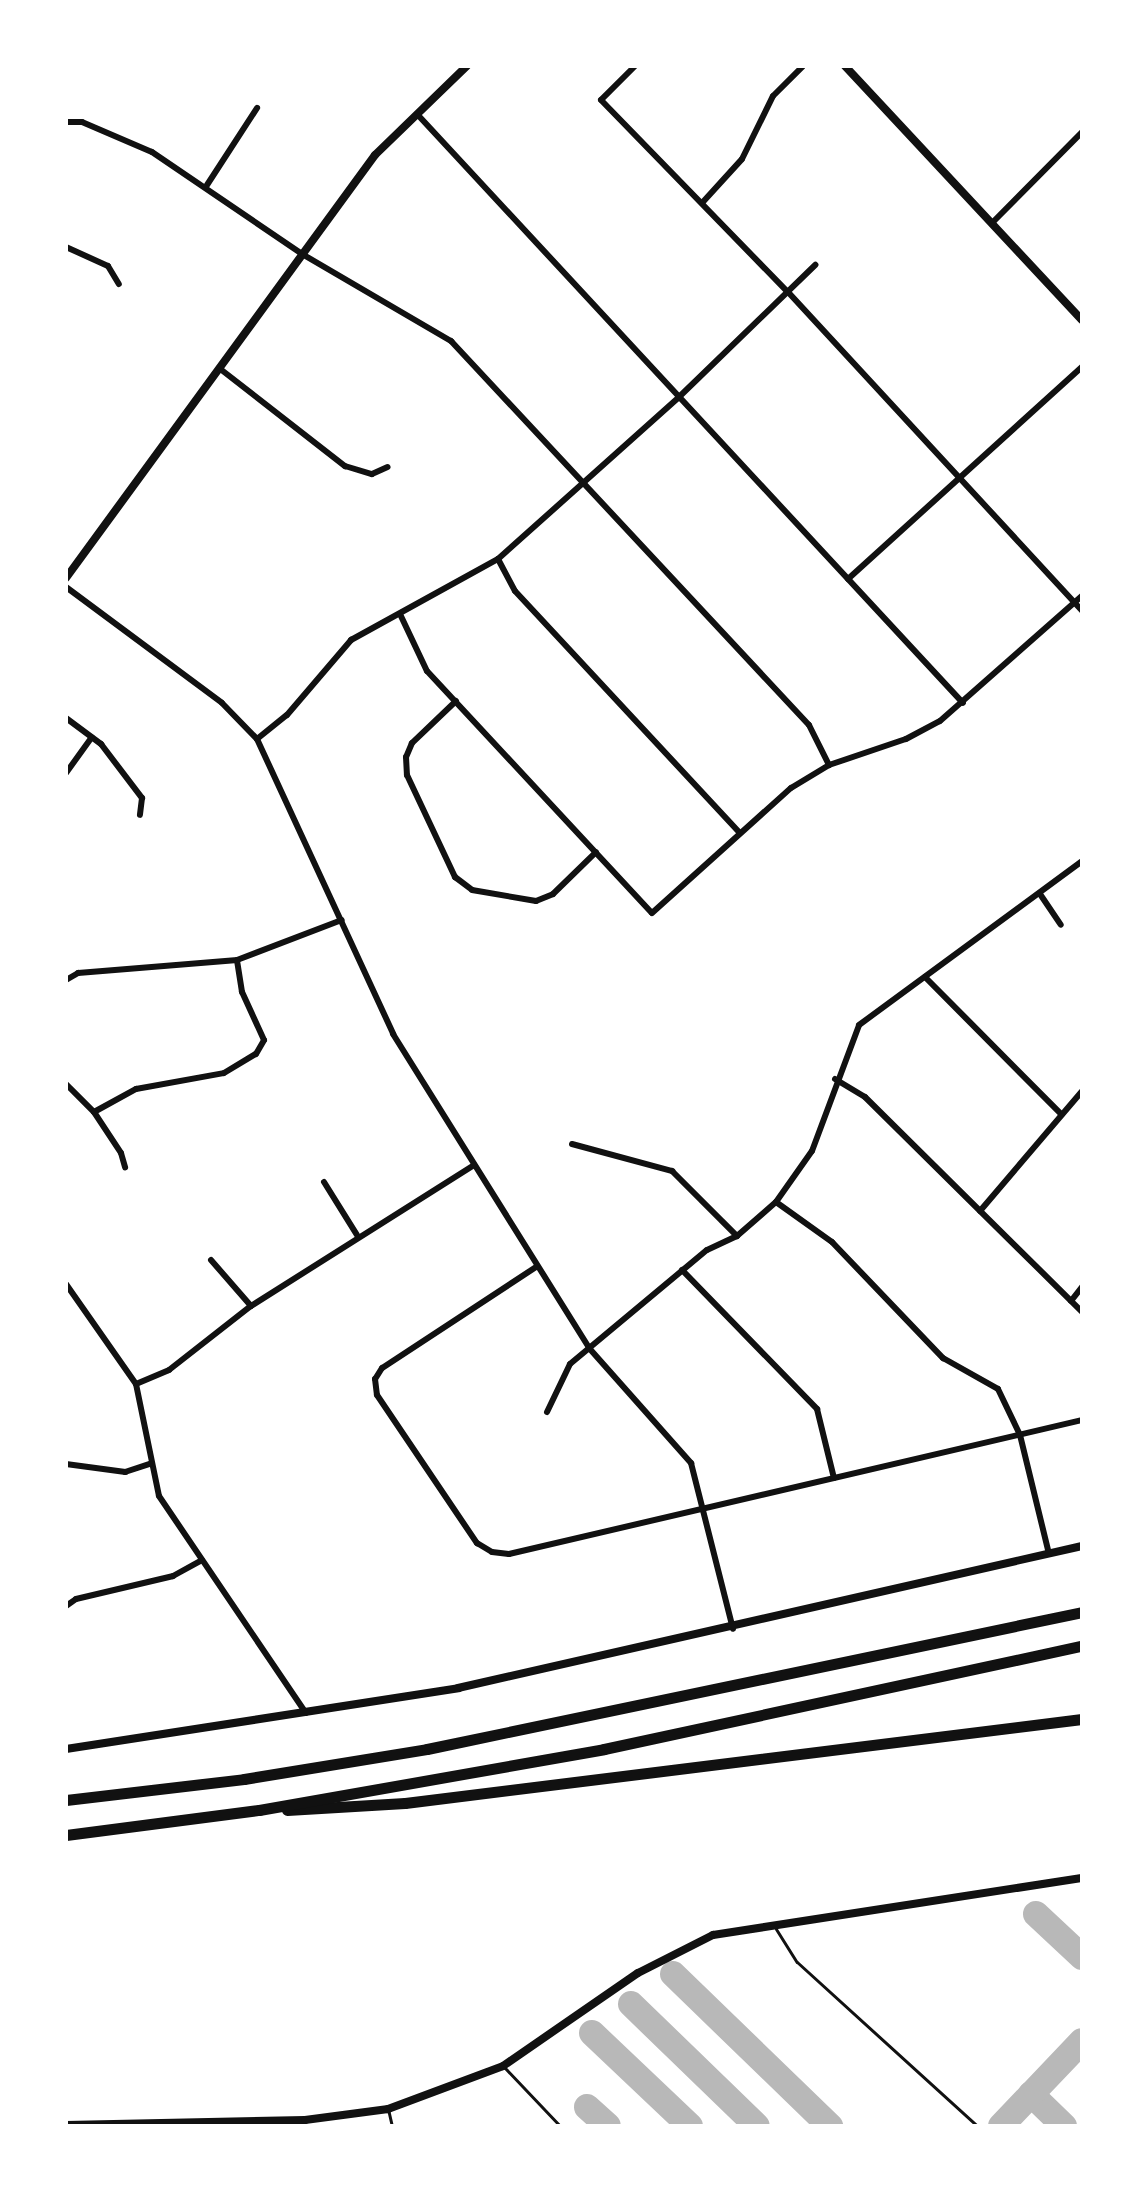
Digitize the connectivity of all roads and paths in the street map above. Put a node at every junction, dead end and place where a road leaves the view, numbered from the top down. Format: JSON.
{"nodes":[{"id":1,"x":467,"y":66,"type":"edge"},
{"id":2,"x":635,"y":66,"type":"edge"},
{"id":3,"x":803,"y":66,"type":"edge"},
{"id":4,"x":845,"y":66,"type":"edge"},
{"id":5,"x":257,"y":108,"type":"dead end"},
{"id":6,"x":417,"y":114,"type":"junction"},
{"id":7,"x":66,"y":122,"type":"edge"},
{"id":8,"x":1082,"y":132,"type":"edge"},
{"id":9,"x":207,"y":185,"type":"junction"},
{"id":10,"x":702,"y":203,"type":"junction"},
{"id":11,"x":992,"y":223,"type":"junction"},
{"id":12,"x":66,"y":247,"type":"edge"},
{"id":13,"x":302,"y":254,"type":"junction"},
{"id":14,"x":815,"y":265,"type":"dead end"},
{"id":15,"x":119,"y":284,"type":"dead end"},
{"id":16,"x":788,"y":292,"type":"junction"},
{"id":17,"x":1082,"y":320,"type":"edge"},
{"id":18,"x":1082,"y":367,"type":"edge"},
{"id":19,"x":219,"y":368,"type":"junction"},
{"id":20,"x":679,"y":397,"type":"junction"},
{"id":21,"x":388,"y":467,"type":"dead end"},
{"id":22,"x":960,"y":478,"type":"junction"},
{"id":23,"x":584,"y":483,"type":"junction"},
{"id":24,"x":498,"y":559,"type":"junction"},
{"id":25,"x":66,"y":578,"type":"edge"},
{"id":26,"x":848,"y":579,"type":"junction"},
{"id":27,"x":66,"y":587,"type":"edge"},
{"id":28,"x":1082,"y":596,"type":"edge"},
{"id":29,"x":1074,"y":603,"type":"junction"},
{"id":30,"x":1082,"y":611,"type":"edge"},
{"id":31,"x":400,"y":614,"type":"junction"},
{"id":32,"x":456,"y":701,"type":"junction"},
{"id":33,"x":963,"y":703,"type":"junction"},
{"id":34,"x":66,"y":718,"type":"edge"},
{"id":35,"x":92,"y":737,"type":"junction"},
{"id":36,"x":257,"y":739,"type":"junction"},
{"id":37,"x":829,"y":765,"type":"junction"},
{"id":38,"x":66,"y":773,"type":"edge"},
{"id":39,"x":140,"y":815,"type":"dead end"},
{"id":40,"x":739,"y":832,"type":"junction"},
{"id":41,"x":596,"y":852,"type":"junction"},
{"id":42,"x":1082,"y":861,"type":"edge"},
{"id":43,"x":1040,"y":894,"type":"junction"},
{"id":44,"x":342,"y":920,"type":"junction"},
{"id":45,"x":1061,"y":925,"type":"dead end"},
{"id":46,"x":237,"y":960,"type":"junction"},
{"id":47,"x":925,"y":977,"type":"junction"},
{"id":48,"x":66,"y":980,"type":"edge"},
{"id":49,"x":835,"y":1079,"type":"junction"},
{"id":50,"x":66,"y":1084,"type":"edge"},
{"id":51,"x":1082,"y":1091,"type":"edge"},
{"id":52,"x":94,"y":1112,"type":"junction"},
{"id":53,"x":1062,"y":1115,"type":"junction"},
{"id":54,"x":572,"y":1144,"type":"dead end"},
{"id":55,"x":474,"y":1165,"type":"junction"},
{"id":56,"x":125,"y":1167,"type":"dead end"},
{"id":57,"x":324,"y":1182,"type":"dead end"},
{"id":58,"x":776,"y":1202,"type":"junction"},
{"id":59,"x":980,"y":1211,"type":"junction"},
{"id":60,"x":357,"y":1235,"type":"junction"},
{"id":61,"x":737,"y":1236,"type":"junction"},
{"id":62,"x":211,"y":1260,"type":"dead end"},
{"id":63,"x":536,"y":1267,"type":"junction"},
{"id":64,"x":682,"y":1270,"type":"junction"},
{"id":65,"x":66,"y":1284,"type":"edge"},
{"id":66,"x":1082,"y":1287,"type":"edge"},
{"id":67,"x":1071,"y":1301,"type":"junction"},
{"id":68,"x":251,"y":1306,"type":"junction"},
{"id":69,"x":1082,"y":1312,"type":"edge"},
{"id":70,"x":589,"y":1348,"type":"junction"},
{"id":71,"x":136,"y":1384,"type":"junction"},
{"id":72,"x":547,"y":1412,"type":"dead end"},
{"id":73,"x":1082,"y":1420,"type":"edge"},
{"id":74,"x":1020,"y":1435,"type":"junction"},
{"id":75,"x":66,"y":1464,"type":"edge"},
{"id":76,"x":150,"y":1464,"type":"junction"},
{"id":77,"x":834,"y":1478,"type":"junction"},
{"id":78,"x":705,"y":1508,"type":"junction"},
{"id":79,"x":1082,"y":1546,"type":"edge"},
{"id":80,"x":1049,"y":1554,"type":"junction"},
{"id":81,"x":202,"y":1560,"type":"junction"},
{"id":82,"x":66,"y":1606,"type":"edge"},
{"id":83,"x":1082,"y":1612,"type":"edge"},
{"id":84,"x":733,"y":1629,"type":"junction"},
{"id":85,"x":1082,"y":1646,"type":"edge"},
{"id":86,"x":306,"y":1713,"type":"junction"},
{"id":87,"x":1082,"y":1719,"type":"edge"},
{"id":88,"x":66,"y":1749,"type":"edge"},
{"id":89,"x":66,"y":1800,"type":"edge"},
{"id":90,"x":259,"y":1810,"type":"junction"},
{"id":91,"x":66,"y":1835,"type":"edge"},
{"id":92,"x":1082,"y":1878,"type":"edge"},
{"id":93,"x":772,"y":1922,"type":"junction"},
{"id":94,"x":503,"y":2066,"type":"junction"},
{"id":95,"x":388,"y":2109,"type":"junction"},
{"id":96,"x":201,"y":2124,"type":"edge"},
{"id":97,"x":66,"y":2125,"type":"edge"},
{"id":98,"x":392,"y":2126,"type":"edge"},
{"id":99,"x":560,"y":2126,"type":"edge"},
{"id":100,"x":977,"y":2126,"type":"edge"}],
"edges":[{"from":1,"to":6,"type":"street"},
{"from":2,"to":10,"type":"street"},
{"from":3,"to":10,"type":"street"},
{"from":4,"to":11,"type":"street"},
{"from":5,"to":9,"type":"street"},
{"from":6,"to":13,"type":"street"},
{"from":6,"to":20,"type":"street"},
{"from":7,"to":9,"type":"street"},
{"from":8,"to":11,"type":"street"},
{"from":9,"to":13,"type":"street"},
{"from":10,"to":16,"type":"street"},
{"from":11,"to":17,"type":"street"},
{"from":12,"to":15,"type":"street"},
{"from":13,"to":19,"type":"street"},
{"from":13,"to":23,"type":"street"},
{"from":14,"to":16,"type":"street"},
{"from":16,"to":20,"type":"street"},
{"from":16,"to":22,"type":"street"},
{"from":18,"to":22,"type":"street"},
{"from":19,"to":21,"type":"street"},
{"from":19,"to":25,"type":"street"},
{"from":20,"to":23,"type":"street"},
{"from":20,"to":26,"type":"street"},
{"from":22,"to":26,"type":"street"},
{"from":22,"to":29,"type":"street"},
{"from":23,"to":24,"type":"street"},
{"from":23,"to":37,"type":"street"},
{"from":24,"to":31,"type":"street"},
{"from":24,"to":40,"type":"street"},
{"from":26,"to":33,"type":"street"},
{"from":27,"to":36,"type":"street"},
{"from":28,"to":29,"type":"street"},
{"from":29,"to":30,"type":"street"},
{"from":29,"to":33,"type":"street"},
{"from":31,"to":32,"type":"street"},
{"from":31,"to":36,"type":"street"},
{"from":32,"to":41,"type":"street"},
{"from":32,"to":41,"type":"street"},
{"from":33,"to":37,"type":"street"},
{"from":34,"to":35,"type":"street"},
{"from":35,"to":38,"type":"street"},
{"from":35,"to":39,"type":"street"},
{"from":36,"to":44,"type":"street"},
{"from":37,"to":40,"type":"street"},
{"from":40,"to":41,"type":"street"},
{"from":42,"to":43,"type":"street"},
{"from":43,"to":45,"type":"street"},
{"from":43,"to":47,"type":"street"},
{"from":44,"to":46,"type":"street"},
{"from":44,"to":55,"type":"street"},
{"from":46,"to":48,"type":"street"},
{"from":46,"to":52,"type":"street"},
{"from":47,"to":49,"type":"street"},
{"from":47,"to":53,"type":"street"},
{"from":49,"to":58,"type":"street"},
{"from":49,"to":59,"type":"street"},
{"from":50,"to":52,"type":"street"},
{"from":51,"to":53,"type":"street"},
{"from":52,"to":56,"type":"street"},
{"from":53,"to":59,"type":"street"},
{"from":54,"to":61,"type":"street"},
{"from":55,"to":60,"type":"street"},
{"from":55,"to":63,"type":"street"},
{"from":57,"to":60,"type":"street"},
{"from":58,"to":61,"type":"street"},
{"from":58,"to":74,"type":"street"},
{"from":59,"to":67,"type":"street"},
{"from":60,"to":68,"type":"street"},
{"from":61,"to":64,"type":"street"},
{"from":62,"to":68,"type":"street"},
{"from":63,"to":70,"type":"street"},
{"from":63,"to":78,"type":"street"},
{"from":64,"to":70,"type":"street"},
{"from":64,"to":77,"type":"street"},
{"from":65,"to":71,"type":"street"},
{"from":66,"to":67,"type":"street"},
{"from":67,"to":69,"type":"street"},
{"from":68,"to":71,"type":"street"},
{"from":70,"to":72,"type":"street"},
{"from":70,"to":78,"type":"street"},
{"from":71,"to":76,"type":"street"},
{"from":73,"to":74,"type":"street"},
{"from":74,"to":77,"type":"street"},
{"from":74,"to":80,"type":"street"},
{"from":75,"to":76,"type":"street"},
{"from":76,"to":81,"type":"street"},
{"from":77,"to":78,"type":"street"},
{"from":78,"to":84,"type":"street"},
{"from":79,"to":80,"type":"street"},
{"from":80,"to":84,"type":"street"},
{"from":81,"to":82,"type":"street"},
{"from":81,"to":86,"type":"street"},
{"from":83,"to":89,"type":"highway"},
{"from":84,"to":86,"type":"street"},
{"from":85,"to":90,"type":"highway"},
{"from":86,"to":88,"type":"street"},
{"from":87,"to":90,"type":"highway"},
{"from":90,"to":91,"type":"highway"},
{"from":92,"to":93,"type":"street"},
{"from":93,"to":94,"type":"street"},
{"from":93,"to":100,"type":"lane"},
{"from":94,"to":95,"type":"street"},
{"from":94,"to":99,"type":"lane"},
{"from":95,"to":96,"type":"street"},
{"from":95,"to":98,"type":"lane"},
{"from":96,"to":97,"type":"street"}]}
